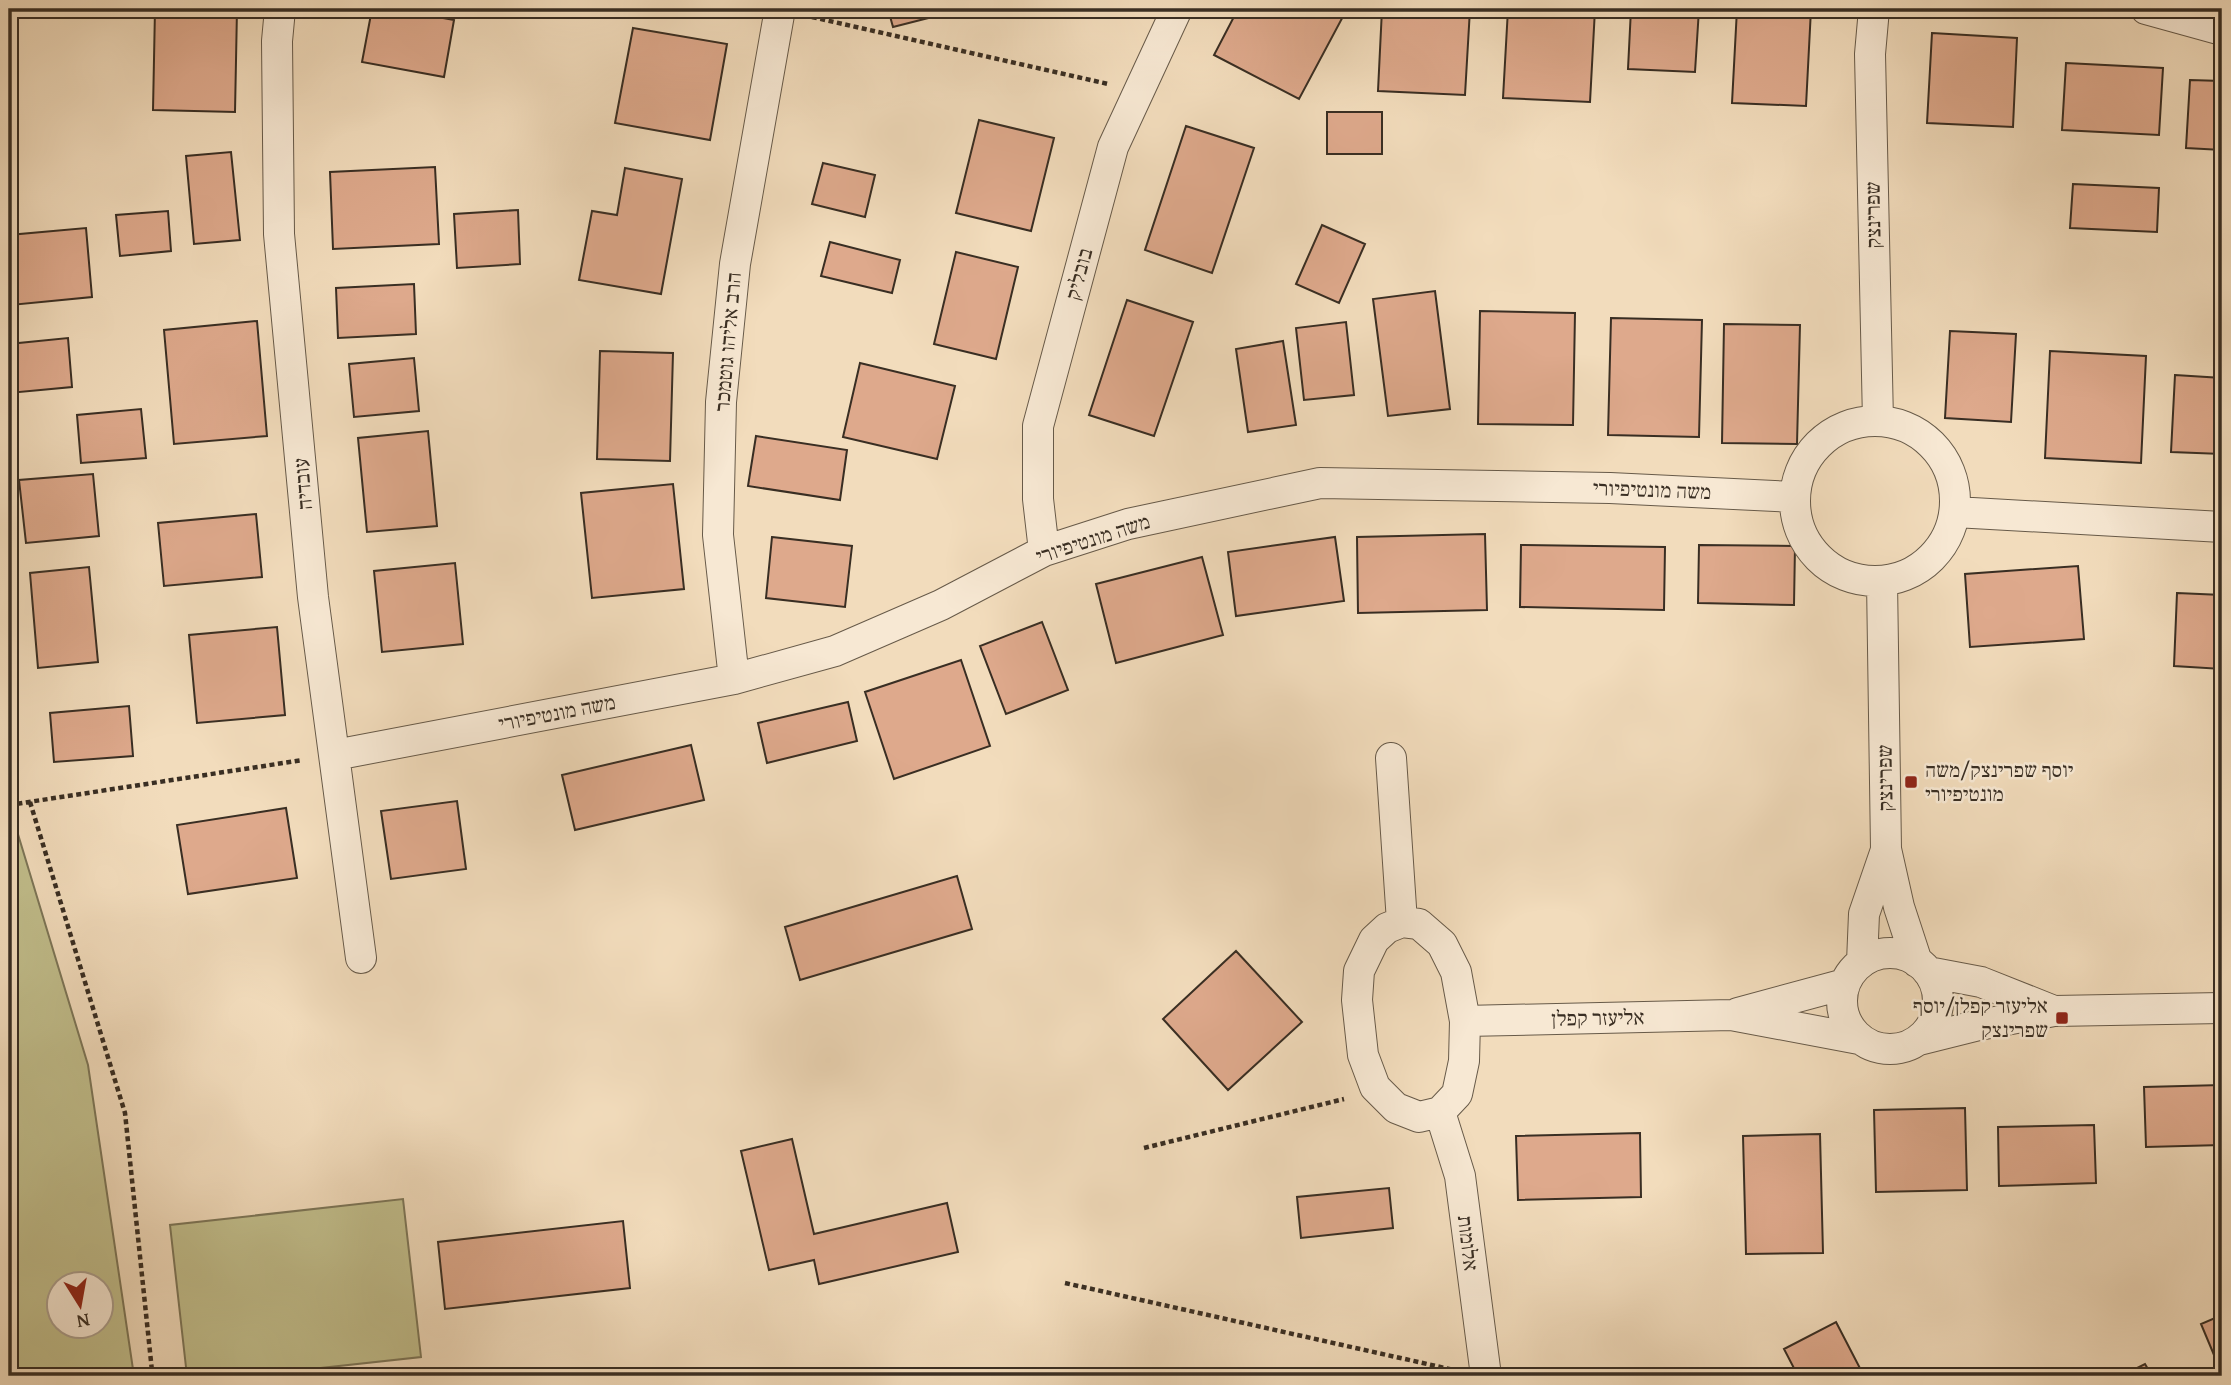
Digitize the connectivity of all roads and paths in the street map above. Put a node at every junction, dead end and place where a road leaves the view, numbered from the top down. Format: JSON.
{"nodes":[{"id":1,"x":280,"y":9,"type":"edge"},
{"id":2,"x":780,"y":9,"type":"edge"},
{"id":3,"x":1177,"y":9,"type":"edge"},
{"id":4,"x":1874,"y":9,"type":"edge"},
{"id":5,"x":2146,"y":9,"type":"edge"},
{"id":6,"x":2222,"y":30,"type":"edge"},
{"id":7,"x":1139,"y":91,"type":"junction"},
{"id":8,"x":1878,"y":421,"type":"junction"},
{"id":9,"x":1795,"y":497,"type":"junction"},
{"id":10,"x":1955,"y":512,"type":"junction"},
{"id":11,"x":2222,"y":527,"type":"edge"},
{"id":12,"x":1044,"y":551,"type":"junction"},
{"id":13,"x":1881,"y":581,"type":"junction"},
{"id":14,"x":734,"y":679,"type":"junction"},
{"id":15,"x":335,"y":755,"type":"junction"},
{"id":16,"x":1391,"y":758,"type":"dead end"},
{"id":17,"x":30,"y":802,"type":"junction"},
{"id":18,"x":9,"y":805,"type":"edge"},
{"id":19,"x":1886,"y":849,"type":"junction"},
{"id":20,"x":1402,"y":922,"type":"junction"},
{"id":21,"x":360,"y":958,"type":"dead end"},
{"id":22,"x":1922,"y":967,"type":"junction"},
{"id":23,"x":1853,"y":973,"type":"junction"},
{"id":24,"x":2222,"y":1008,"type":"edge"},
{"id":25,"x":2054,"y":1011,"type":"junction"},
{"id":26,"x":1731,"y":1015,"type":"junction"},
{"id":27,"x":1465,"y":1021,"type":"junction"},
{"id":28,"x":1859,"y":1039,"type":"junction"},
{"id":29,"x":1919,"y":1040,"type":"junction"},
{"id":30,"x":1375,"y":1087,"type":"junction"},
{"id":31,"x":1440,"y":1112,"type":"junction"},
{"id":32,"x":1143,"y":1148,"type":"dead end"},
{"id":33,"x":1065,"y":1283,"type":"dead end"},
{"id":34,"x":1471,"y":1373,"type":"edge"},
{"id":35,"x":154,"y":1376,"type":"edge"}],
"edges":[{"from":1,"to":15,"type":"street","name":"עובדיה"},
{"from":2,"to":7,"type":"path"},
{"from":2,"to":14,"type":"street","name":"הרב אליהו גוטמכר"},
{"from":3,"to":7,"type":"street","name":"בובליק"},
{"from":4,"to":8,"type":"street","name":"שפרינצק"},
{"from":5,"to":6,"type":"street"},
{"from":7,"to":12,"type":"street","name":"בובליק"},
{"from":8,"to":9,"type":"street"},
{"from":8,"to":10,"type":"street"},
{"from":9,"to":12,"type":"street","name":"משה מונטיפיורי"},
{"from":9,"to":13,"type":"street"},
{"from":10,"to":11,"type":"street"},
{"from":10,"to":13,"type":"street"},
{"from":12,"to":14,"type":"street","name":"משה מונטיפיורי"},
{"from":13,"to":19,"type":"street","name":"שפרינצק"},
{"from":14,"to":15,"type":"street","name":"משה מונטיפיורי"},
{"from":15,"to":17,"type":"path"},
{"from":15,"to":21,"type":"street","name":"עובדיה"},
{"from":16,"to":20,"type":"street"},
{"from":17,"to":18,"type":"path"},
{"from":17,"to":35,"type":"path"},
{"from":19,"to":22,"type":"street","name":"שפרינצק"},
{"from":19,"to":23,"type":"street","name":"שפרינצק"},
{"from":20,"to":27,"type":"street"},
{"from":20,"to":30,"type":"street"},
{"from":22,"to":23,"type":"street"},
{"from":22,"to":25,"type":"street"},
{"from":22,"to":29,"type":"street"},
{"from":23,"to":26,"type":"street","name":"אליעזר קפלן"},
{"from":23,"to":28,"type":"street"},
{"from":24,"to":25,"type":"street"},
{"from":25,"to":29,"type":"street"},
{"from":26,"to":27,"type":"street","name":"אליעזר קפלן"},
{"from":26,"to":28,"type":"street","name":"אליעזר קפלן"},
{"from":27,"to":31,"type":"street"},
{"from":28,"to":29,"type":"street"},
{"from":30,"to":31,"type":"street"},
{"from":30,"to":32,"type":"path"},
{"from":31,"to":34,"type":"street","name":"אלומות"},
{"from":33,"to":34,"type":"path"}]}
